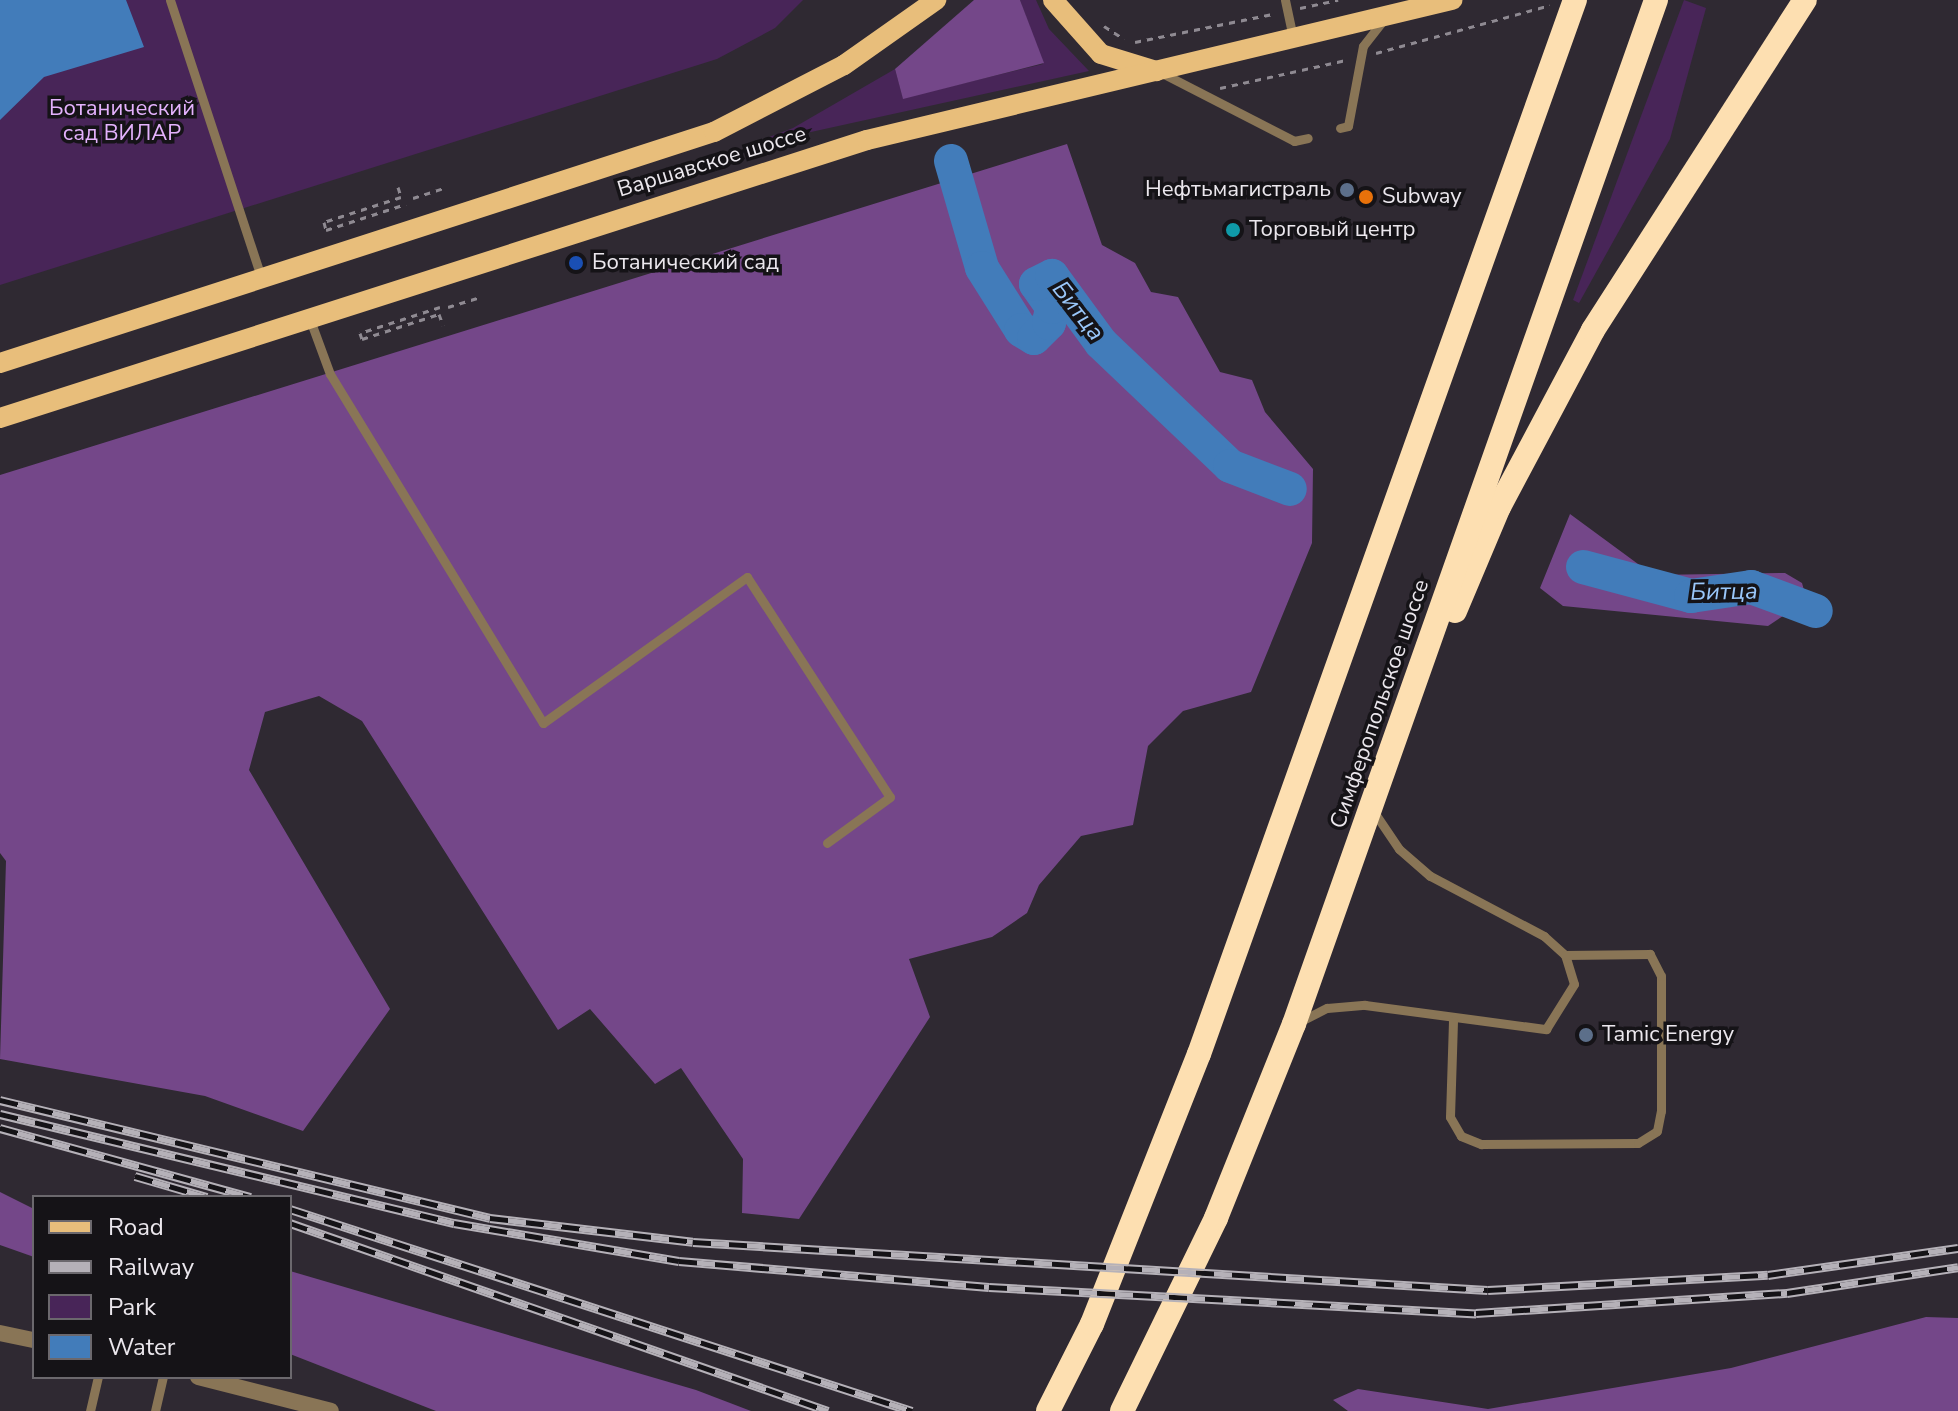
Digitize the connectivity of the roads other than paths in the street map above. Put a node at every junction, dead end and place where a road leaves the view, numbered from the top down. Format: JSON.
{"nodes":[{"id":1,"x":170,"y":0,"type":"edge"},
{"id":2,"x":936,"y":0,"type":"edge"},
{"id":3,"x":1053,"y":0,"type":"edge"},
{"id":4,"x":1285,"y":0,"type":"edge"},
{"id":5,"x":1452,"y":0,"type":"edge"},
{"id":6,"x":1575,"y":0,"type":"edge"},
{"id":7,"x":1805,"y":0,"type":"edge"},
{"id":8,"x":1655,"y":2,"type":"edge"},
{"id":9,"x":1386,"y":15,"type":"junction"},
{"id":10,"x":1293,"y":38,"type":"junction"},
{"id":11,"x":1160,"y":72,"type":"junction"},
{"id":12,"x":1340,"y":128,"type":"dead end"},
{"id":13,"x":1308,"y":138,"type":"dead end"},
{"id":14,"x":262,"y":279,"type":"junction"},
{"id":15,"x":309,"y":317,"type":"junction"},
{"id":16,"x":0,"y":363,"type":"edge"},
{"id":17,"x":0,"y":418,"type":"edge"},
{"id":18,"x":1381,"y":782,"type":"junction"},
{"id":19,"x":1372,"y":809,"type":"junction"},
{"id":20,"x":827,"y":843,"type":"dead end"},
{"id":21,"x":1565,"y":955,"type":"junction"},
{"id":22,"x":1453,"y":1021,"type":"junction"},
{"id":23,"x":1294,"y":1024,"type":"junction"},
{"id":24,"x":0,"y":1333,"type":"edge"},
{"id":25,"x":32,"y":1340,"type":"edge"},
{"id":26,"x":98,"y":1379,"type":"edge"},
{"id":27,"x":163,"y":1379,"type":"edge"},
{"id":28,"x":206,"y":1379,"type":"edge"},
{"id":29,"x":90,"y":1411,"type":"edge"},
{"id":30,"x":155,"y":1411,"type":"edge"},
{"id":31,"x":331,"y":1411,"type":"edge"},
{"id":32,"x":1048,"y":1411,"type":"edge"},
{"id":33,"x":1122,"y":1411,"type":"edge"}],
"edges":[{"from":1,"to":14,"type":"lane"},
{"from":2,"to":14,"type":"main road","name":"Варшавское шоссе"},
{"from":3,"to":11,"type":"main road"},
{"from":4,"to":10,"type":"lane"},
{"from":5,"to":9,"type":"main road","name":"Варшавское шоссе"},
{"from":6,"to":32,"type":"highway"},
{"from":7,"to":18,"type":"highway"},
{"from":8,"to":18,"type":"highway","name":"Симферопольское шоссе"},
{"from":9,"to":10,"type":"main road","name":"Варшавское шоссе"},
{"from":9,"to":12,"type":"lane"},
{"from":10,"to":11,"type":"main road","name":"Варшавское шоссе"},
{"from":11,"to":13,"type":"lane"},
{"from":11,"to":15,"type":"main road","name":"Варшавское шоссе"},
{"from":14,"to":16,"type":"main road","name":"Варшавское шоссе"},
{"from":15,"to":17,"type":"main road","name":"Варшавское шоссе"},
{"from":15,"to":20,"type":"lane"},
{"from":18,"to":19,"type":"highway","name":"Симферопольское шоссе"},
{"from":19,"to":21,"type":"lane"},
{"from":19,"to":23,"type":"highway","name":"Симферопольское шоссе"},
{"from":21,"to":22,"type":"lane"},
{"from":21,"to":22,"type":"lane"},
{"from":22,"to":23,"type":"lane"},
{"from":23,"to":33,"type":"highway","name":"Симферопольское шоссе"},
{"from":24,"to":25,"type":"street"},
{"from":26,"to":29,"type":"lane"},
{"from":27,"to":30,"type":"lane"},
{"from":28,"to":31,"type":"street"}]}
